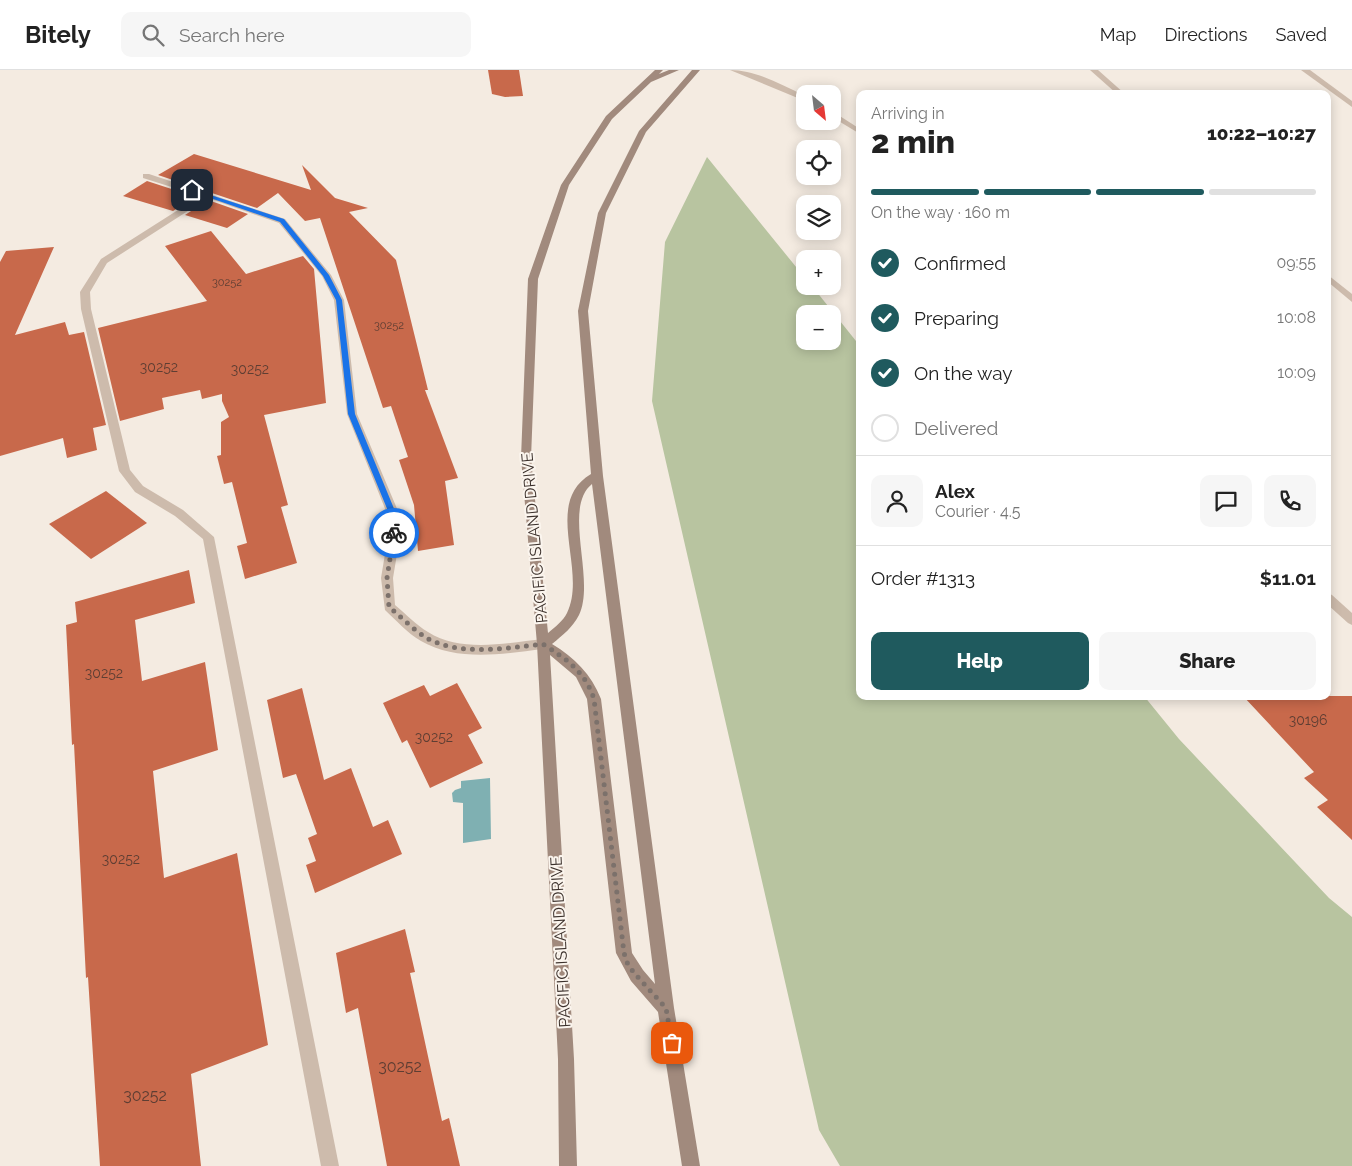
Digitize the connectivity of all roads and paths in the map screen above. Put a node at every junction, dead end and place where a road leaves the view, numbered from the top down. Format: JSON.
{"nodes":[{"id":1,"x":659,"y":70,"type":"edge"},
{"id":2,"x":675,"y":70,"type":"edge"},
{"id":3,"x":696,"y":70,"type":"edge"},
{"id":4,"x":734,"y":70,"type":"edge"},
{"id":5,"x":1094,"y":70,"type":"edge"},
{"id":6,"x":1305,"y":70,"type":"edge"},
{"id":7,"x":649,"y":81,"type":"junction"},
{"id":8,"x":1117,"y":90,"type":"edge"},
{"id":9,"x":796,"y":95,"type":"edge"},
{"id":10,"x":1352,"y":105,"type":"edge"},
{"id":11,"x":841,"y":119,"type":"edge"},
{"id":12,"x":856,"y":129,"type":"edge"},
{"id":13,"x":146,"y":176,"type":"dead end"},
{"id":14,"x":208,"y":195,"type":"junction"},
{"id":15,"x":1331,"y":281,"type":"edge"},
{"id":16,"x":1352,"y":299,"type":"edge"},
{"id":17,"x":597,"y":476,"type":"junction"},
{"id":18,"x":1331,"y":601,"type":"edge"},
{"id":19,"x":1352,"y":620,"type":"edge"},
{"id":20,"x":543,"y":644,"type":"junction"},
{"id":21,"x":666,"y":1008,"type":"junction"},
{"id":22,"x":330,"y":1166,"type":"edge"},
{"id":23,"x":568,"y":1166,"type":"edge"},
{"id":24,"x":691,"y":1166,"type":"edge"}],
"edges":[{"from":1,"to":7,"type":"main road","name":"PACIFIC ISLAND DRIVE"},
{"from":2,"to":7,"type":"main road"},
{"from":3,"to":17,"type":"main road"},
{"from":4,"to":9,"type":"street"},
{"from":5,"to":8,"type":"street"},
{"from":6,"to":10,"type":"street"},
{"from":7,"to":20,"type":"main road","name":"PACIFIC ISLAND DRIVE"},
{"from":11,"to":12,"type":"street"},
{"from":13,"to":14,"type":"street"},
{"from":14,"to":20,"type":"street"},
{"from":14,"to":22,"type":"street"},
{"from":15,"to":16,"type":"street"},
{"from":17,"to":20,"type":"main road"},
{"from":17,"to":21,"type":"main road"},
{"from":18,"to":19,"type":"street"},
{"from":20,"to":21,"type":"main road"},
{"from":20,"to":23,"type":"main road","name":"PACIFIC ISLAND DRIVE"},
{"from":21,"to":24,"type":"main road"}]}
